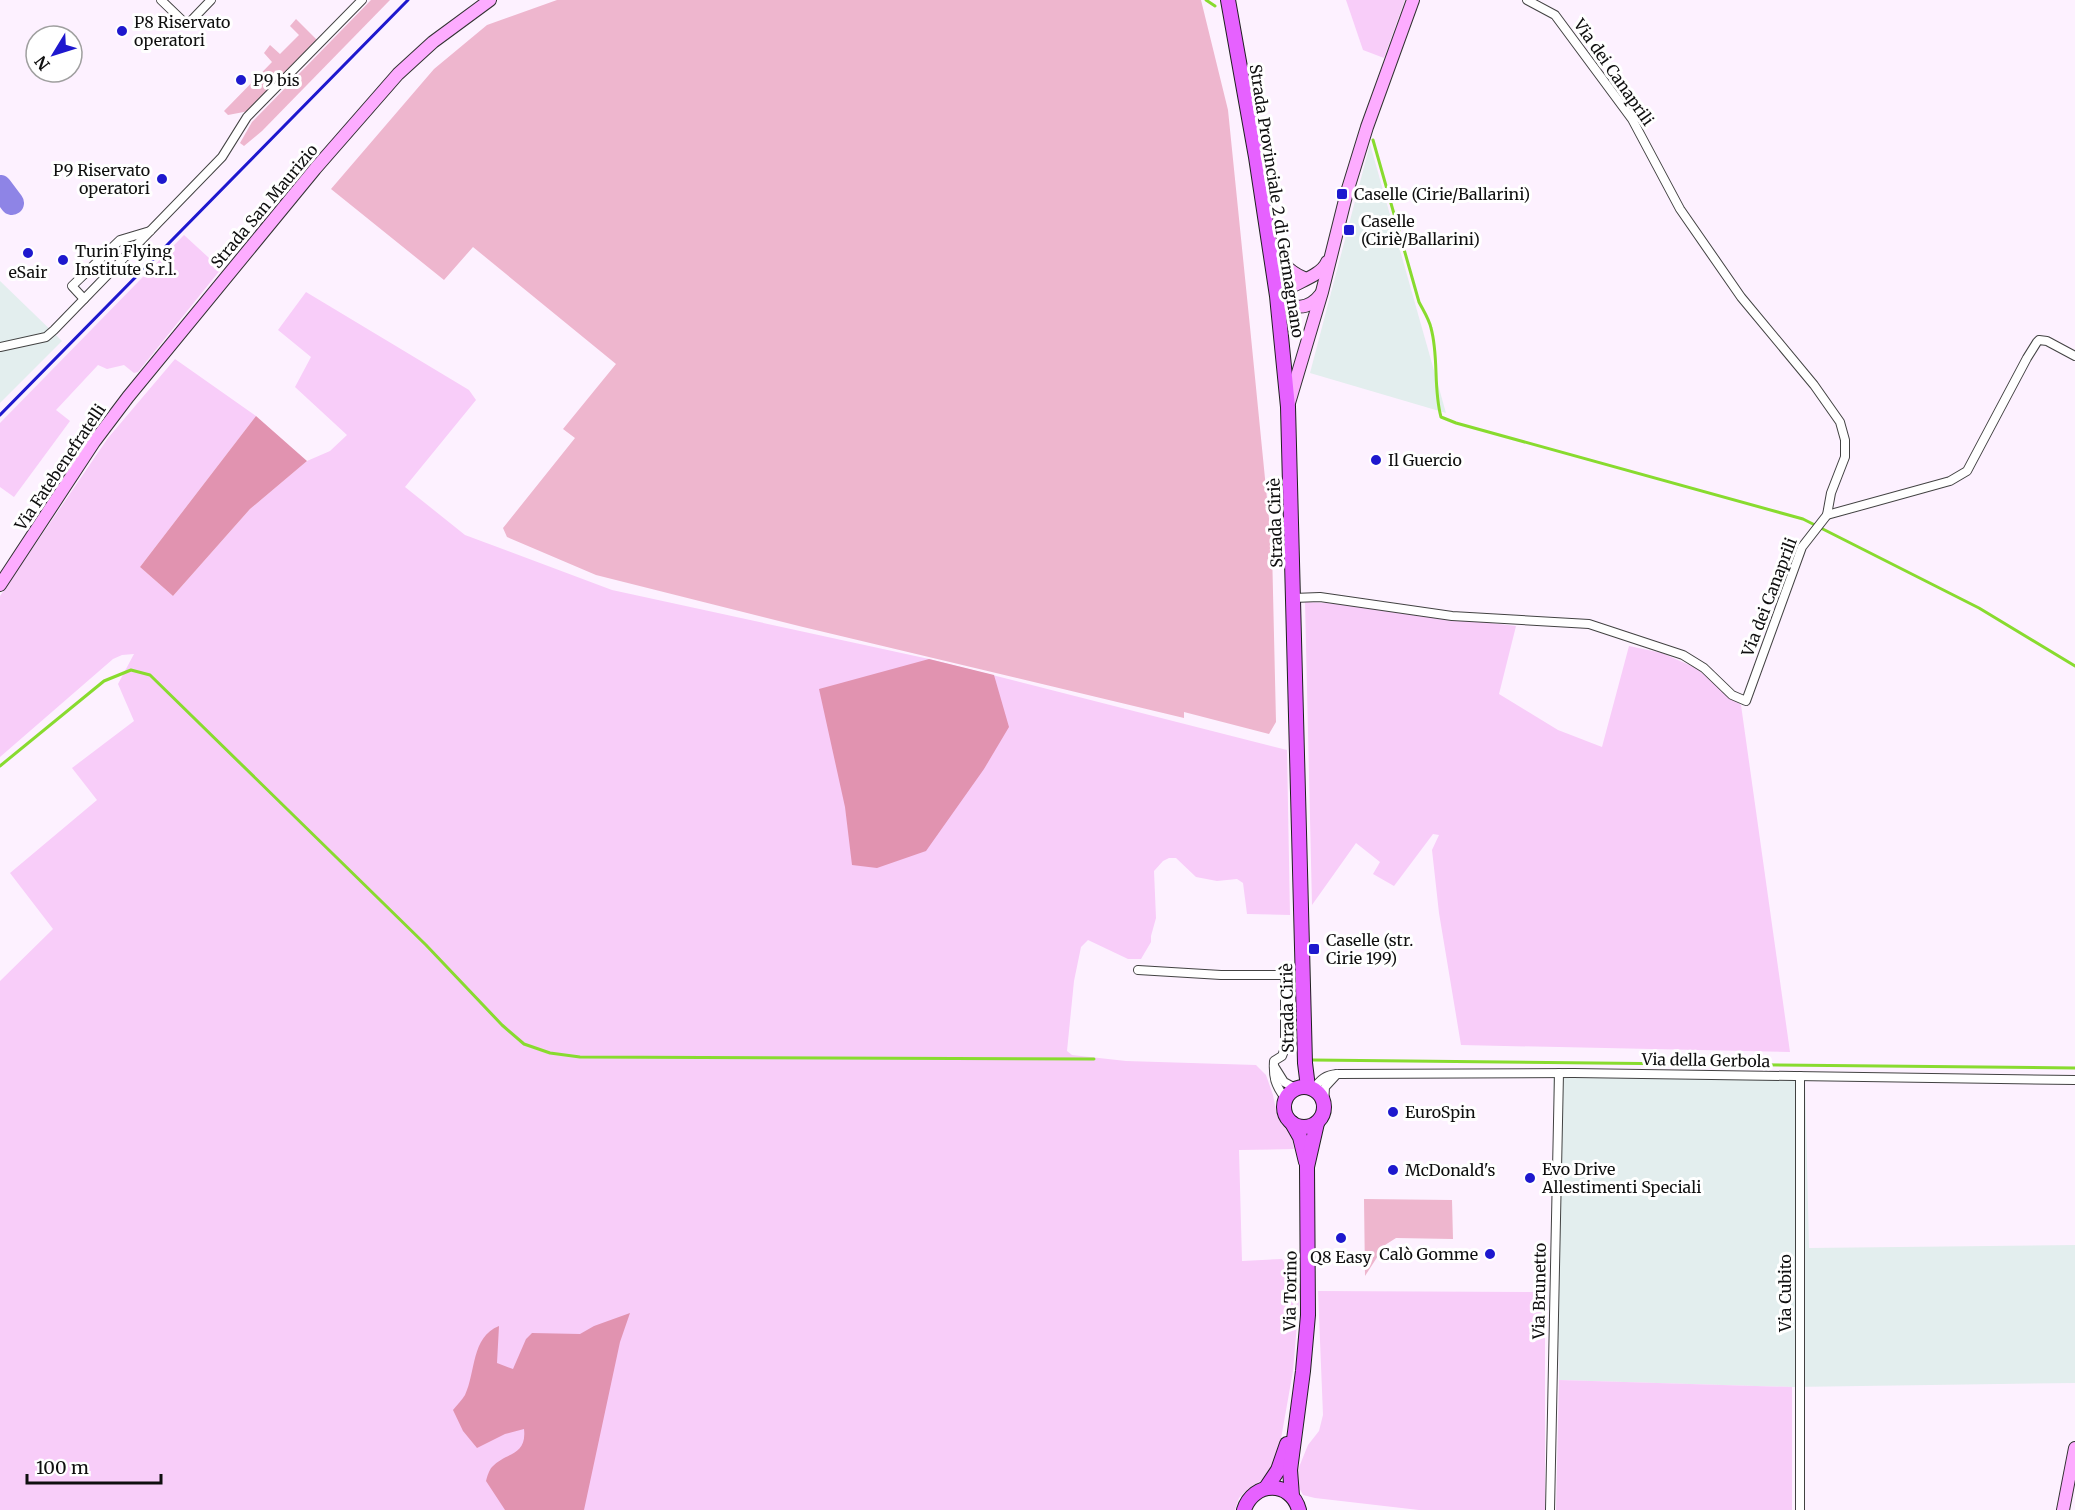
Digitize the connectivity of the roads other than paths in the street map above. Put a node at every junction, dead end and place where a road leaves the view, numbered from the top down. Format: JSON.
{"nodes":[{"id":1,"x":161,"y":0,"type":"edge"},
{"id":2,"x":211,"y":0,"type":"edge"},
{"id":3,"x":362,"y":0,"type":"edge"},
{"id":4,"x":490,"y":0,"type":"edge"},
{"id":5,"x":1228,"y":0,"type":"edge"},
{"id":6,"x":1413,"y":0,"type":"edge"},
{"id":7,"x":1527,"y":0,"type":"edge"},
{"id":8,"x":152,"y":230,"type":"junction"},
{"id":9,"x":1267,"y":230,"type":"junction"},
{"id":10,"x":1336,"y":239,"type":"junction"},
{"id":11,"x":1304,"y":278,"type":"junction"},
{"id":12,"x":1322,"y":292,"type":"junction"},
{"id":13,"x":1277,"y":296,"type":"junction"},
{"id":14,"x":84,"y":299,"type":"junction"},
{"id":15,"x":0,"y":347,"type":"edge"},
{"id":16,"x":2075,"y":356,"type":"edge"},
{"id":17,"x":128,"y":397,"type":"joint"},
{"id":18,"x":1288,"y":407,"type":"junction"},
{"id":19,"x":1827,"y":515,"type":"junction"},
{"id":20,"x":0,"y":585,"type":"edge"},
{"id":21,"x":1293,"y":598,"type":"junction"},
{"id":22,"x":1138,"y":970,"type":"dead end"},
{"id":23,"x":1274,"y":1066,"type":"junction"},
{"id":24,"x":1559,"y":1073,"type":"junction"},
{"id":25,"x":1337,"y":1074,"type":"junction"},
{"id":26,"x":1800,"y":1076,"type":"junction"},
{"id":27,"x":2075,"y":1080,"type":"edge"},
{"id":28,"x":1300,"y":1090,"type":"junction"},
{"id":29,"x":1324,"y":1105,"type":"junction"},
{"id":30,"x":1292,"y":1123,"type":"junction"},
{"id":31,"x":1317,"y":1123,"type":"junction"},
{"id":32,"x":1307,"y":1167,"type":"junction"},
{"id":33,"x":1297,"y":1416,"type":"junction"},
{"id":34,"x":2075,"y":1448,"type":"edge"},
{"id":35,"x":1266,"y":1488,"type":"junction"},
{"id":36,"x":1292,"y":1496,"type":"junction"},
{"id":37,"x":1244,"y":1510,"type":"edge"},
{"id":38,"x":1299,"y":1510,"type":"edge"},
{"id":39,"x":1550,"y":1510,"type":"edge"},
{"id":40,"x":1800,"y":1510,"type":"edge"},
{"id":41,"x":2063,"y":1510,"type":"edge"}],
"edges":[{"from":1,"to":2,"type":"street"},
{"from":3,"to":8,"type":"street"},
{"from":4,"to":17,"type":"main road","name":"Strada San Maurizio"},
{"from":5,"to":9,"type":"main road","name":"Strada Provinciale 2 di Germagnano"},
{"from":6,"to":10,"type":"main road","name":"Strada Ciriè"},
{"from":7,"to":19,"type":"street","name":"Via dei Canaprili"},
{"from":8,"to":14,"type":"street"},
{"from":8,"to":14,"type":"street"},
{"from":9,"to":11,"type":"main road"},
{"from":9,"to":13,"type":"main road","name":"Strada Provinciale 2 di Germagnano"},
{"from":10,"to":11,"type":"main road"},
{"from":10,"to":12,"type":"main road","name":"Strada Ciriè"},
{"from":11,"to":13,"type":"main road"},
{"from":12,"to":13,"type":"main road"},
{"from":12,"to":18,"type":"main road","name":"Strada Ciriè"},
{"from":13,"to":18,"type":"main road","name":"Strada Provinciale 2 di Germagnano"},
{"from":14,"to":15,"type":"street"},
{"from":16,"to":19,"type":"street"},
{"from":17,"to":20,"type":"main road","name":"Via Fatebenefratelli"},
{"from":18,"to":21,"type":"main road","name":"Strada Ciriè"},
{"from":19,"to":21,"type":"street","name":"Via dei Canaprili"},
{"from":21,"to":28,"type":"main road","name":"Strada Ciriè"},
{"from":22,"to":23,"type":"street"},
{"from":23,"to":28,"type":"street"},
{"from":23,"to":28,"type":"street"},
{"from":24,"to":25,"type":"street","name":"Via della Gerbola"},
{"from":24,"to":26,"type":"street","name":"Via della Gerbola"},
{"from":24,"to":39,"type":"street","name":"Via Brunetto"},
{"from":25,"to":28,"type":"street"},
{"from":25,"to":29,"type":"street"},
{"from":26,"to":27,"type":"street","name":"Via della Gerbola"},
{"from":26,"to":40,"type":"street","name":"Via Cubito"},
{"from":28,"to":29,"type":"main road"},
{"from":28,"to":30,"type":"main road"},
{"from":29,"to":31,"type":"main road"},
{"from":30,"to":31,"type":"main road"},
{"from":30,"to":32,"type":"main road","name":"Via Torino"},
{"from":31,"to":32,"type":"main road","name":"Via Torino"},
{"from":32,"to":33,"type":"main road","name":"Via Torino"},
{"from":33,"to":35,"type":"main road","name":"Via Torino"},
{"from":33,"to":36,"type":"main road","name":"Via Torino"},
{"from":34,"to":41,"type":"main road"},
{"from":35,"to":36,"type":"main road"},
{"from":35,"to":37,"type":"main road","name":"Via Torino"},
{"from":36,"to":38,"type":"main road"}]}
